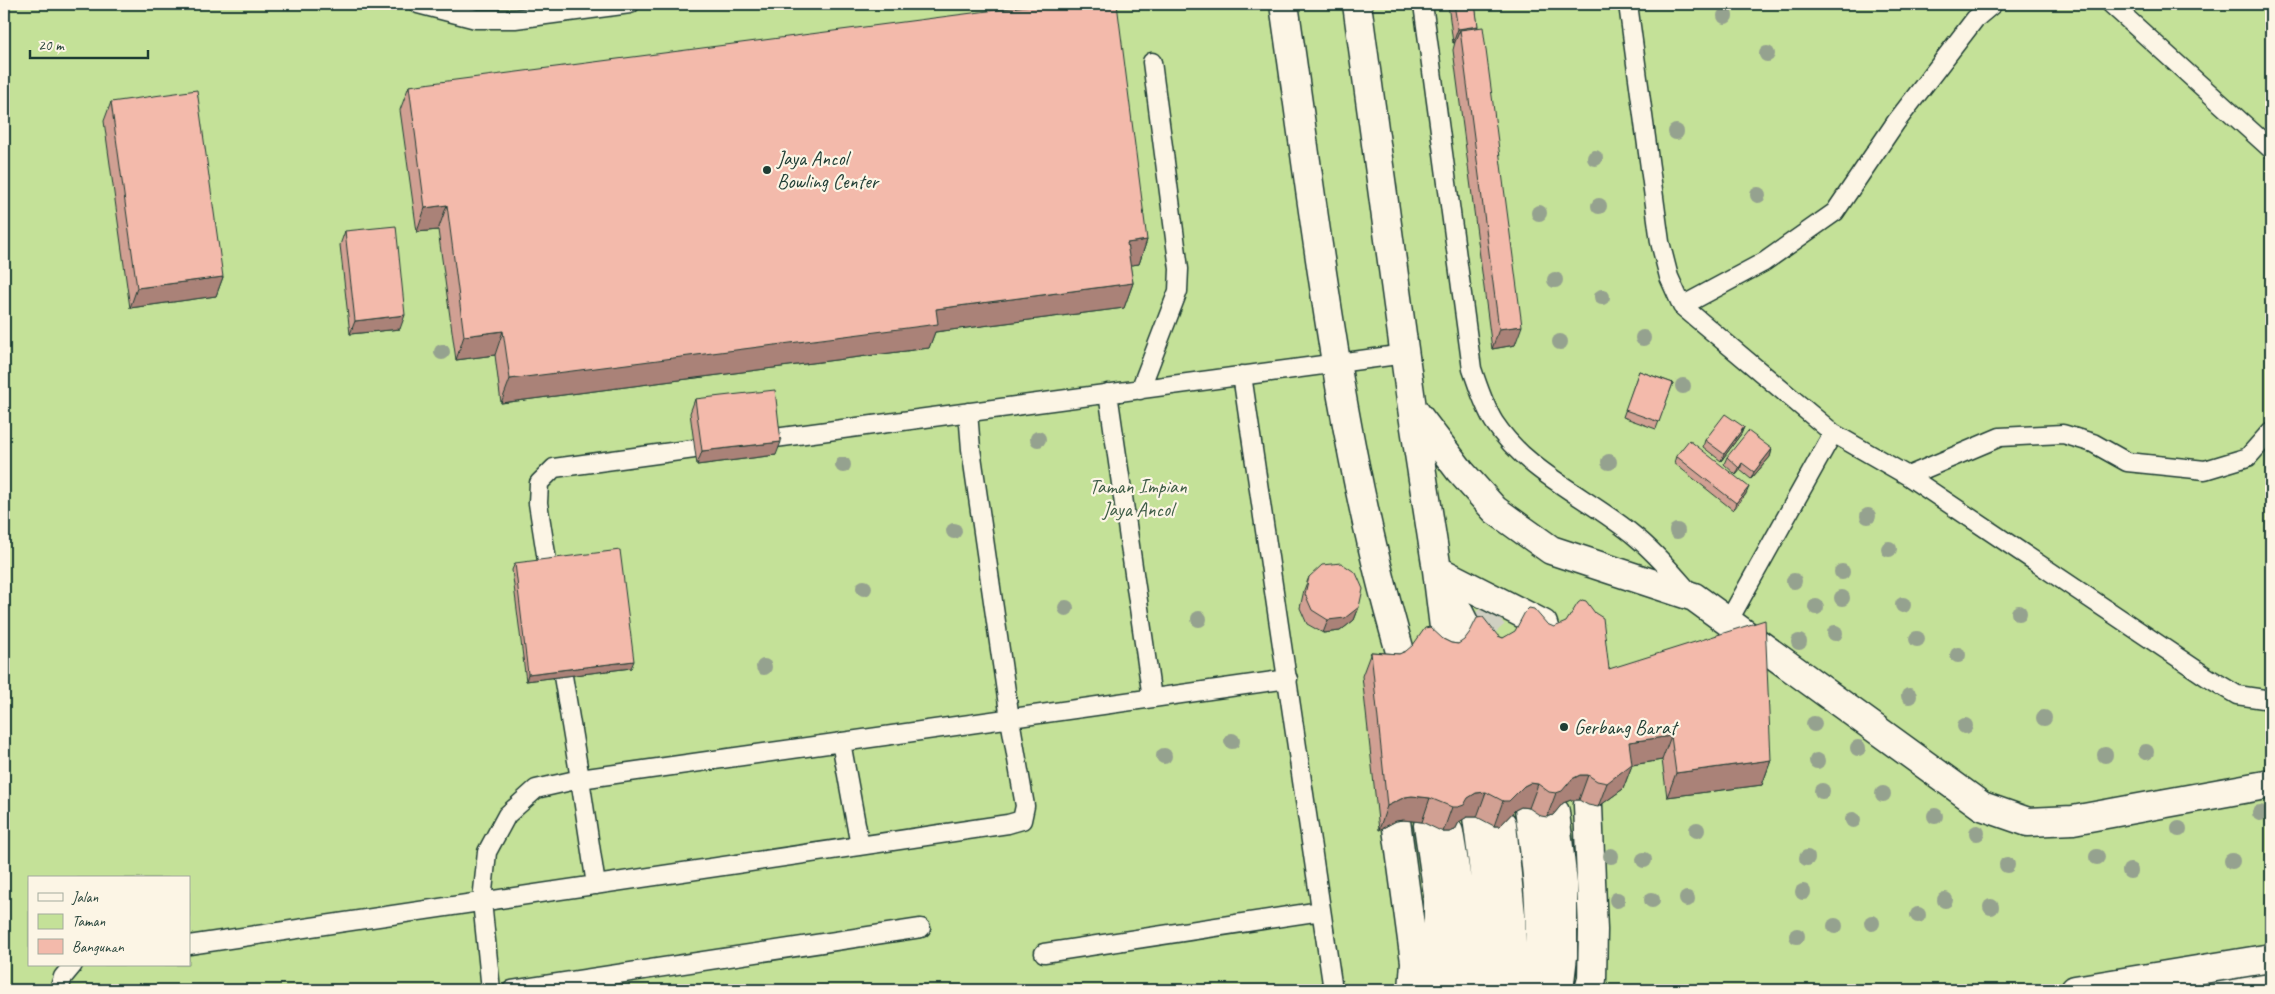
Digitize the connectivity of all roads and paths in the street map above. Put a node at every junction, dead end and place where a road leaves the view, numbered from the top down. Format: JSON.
{"nodes":[{"id":1,"x":418,"y":4,"type":"edge"},
{"id":2,"x":630,"y":4,"type":"edge"},
{"id":3,"x":1284,"y":4,"type":"edge"},
{"id":4,"x":1357,"y":4,"type":"edge"},
{"id":5,"x":1423,"y":4,"type":"edge"},
{"id":6,"x":1628,"y":4,"type":"edge"},
{"id":7,"x":1993,"y":4,"type":"edge"},
{"id":8,"x":2111,"y":4,"type":"edge"},
{"id":9,"x":1152,"y":62,"type":"dead end"},
{"id":10,"x":2271,"y":149,"type":"edge"},
{"id":11,"x":1682,"y":306,"type":"junction"},
{"id":12,"x":1405,"y":354,"type":"junction"},
{"id":13,"x":1336,"y":363,"type":"junction"},
{"id":14,"x":1242,"y":375,"type":"junction"},
{"id":15,"x":1140,"y":390,"type":"junction"},
{"id":16,"x":1108,"y":394,"type":"junction"},
{"id":17,"x":1412,"y":408,"type":"junction"},
{"id":18,"x":968,"y":412,"type":"junction"},
{"id":19,"x":2271,"y":431,"type":"edge"},
{"id":20,"x":1833,"y":433,"type":"junction"},
{"id":21,"x":775,"y":438,"type":"edge"},
{"id":22,"x":694,"y":449,"type":"dead end"},
{"id":23,"x":1908,"y":476,"type":"junction"},
{"id":24,"x":548,"y":567,"type":"edge"},
{"id":25,"x":1437,"y":570,"type":"junction"},
{"id":26,"x":1694,"y":597,"type":"junction"},
{"id":27,"x":1728,"y":620,"type":"junction"},
{"id":28,"x":1474,"y":642,"type":"edge"},
{"id":29,"x":1551,"y":650,"type":"edge"},
{"id":30,"x":1403,"y":666,"type":"edge"},
{"id":31,"x":1449,"y":668,"type":"edge"},
{"id":32,"x":563,"y":676,"type":"edge"},
{"id":33,"x":1288,"y":679,"type":"junction"},
{"id":34,"x":1152,"y":698,"type":"junction"},
{"id":35,"x":2271,"y":700,"type":"edge"},
{"id":36,"x":1010,"y":719,"type":"junction"},
{"id":37,"x":841,"y":742,"type":"junction"},
{"id":38,"x":580,"y":779,"type":"junction"},
{"id":39,"x":2271,"y":784,"type":"edge"},
{"id":40,"x":1588,"y":805,"type":"edge"},
{"id":41,"x":1396,"y":821,"type":"edge"},
{"id":42,"x":860,"y":846,"type":"junction"},
{"id":43,"x":596,"y":885,"type":"junction"},
{"id":44,"x":482,"y":901,"type":"junction"},
{"id":45,"x":1321,"y":912,"type":"junction"},
{"id":46,"x":921,"y":928,"type":"dead end"},
{"id":47,"x":190,"y":945,"type":"edge"},
{"id":48,"x":1044,"y":953,"type":"dead end"},
{"id":49,"x":2271,"y":958,"type":"edge"},
{"id":50,"x":72,"y":966,"type":"edge"},
{"id":51,"x":59,"y":990,"type":"edge"},
{"id":52,"x":491,"y":990,"type":"edge"},
{"id":53,"x":512,"y":990,"type":"edge"},
{"id":54,"x":1332,"y":990,"type":"edge"},
{"id":55,"x":1413,"y":990,"type":"edge"},
{"id":56,"x":1438,"y":990,"type":"edge"},
{"id":57,"x":1462,"y":990,"type":"edge"},
{"id":58,"x":1489,"y":990,"type":"edge"},
{"id":59,"x":1512,"y":990,"type":"edge"},
{"id":60,"x":1535,"y":990,"type":"edge"},
{"id":61,"x":1559,"y":990,"type":"edge"},
{"id":62,"x":1589,"y":990,"type":"edge"},
{"id":63,"x":2075,"y":990,"type":"edge"}],
"edges":[{"from":1,"to":2,"type":"lane"},
{"from":3,"to":13,"type":"street"},
{"from":4,"to":12,"type":"street"},
{"from":5,"to":26,"type":"lane"},
{"from":6,"to":11,"type":"lane"},
{"from":7,"to":11,"type":"lane"},
{"from":8,"to":10,"type":"lane"},
{"from":9,"to":15,"type":"lane"},
{"from":11,"to":20,"type":"lane"},
{"from":12,"to":13,"type":"lane"},
{"from":12,"to":17,"type":"street"},
{"from":13,"to":14,"type":"lane"},
{"from":13,"to":30,"type":"street"},
{"from":14,"to":15,"type":"lane"},
{"from":14,"to":33,"type":"lane"},
{"from":15,"to":16,"type":"lane"},
{"from":16,"to":18,"type":"lane"},
{"from":16,"to":34,"type":"lane"},
{"from":17,"to":25,"type":"street"},
{"from":17,"to":26,"type":"street"},
{"from":18,"to":21,"type":"lane"},
{"from":18,"to":36,"type":"lane"},
{"from":19,"to":23,"type":"lane"},
{"from":20,"to":23,"type":"lane"},
{"from":20,"to":27,"type":"lane"},
{"from":22,"to":24,"type":"lane"},
{"from":23,"to":35,"type":"lane"},
{"from":25,"to":28,"type":"street"},
{"from":25,"to":29,"type":"street"},
{"from":25,"to":31,"type":"street"},
{"from":26,"to":27,"type":"street"},
{"from":27,"to":39,"type":"street"},
{"from":32,"to":38,"type":"lane"},
{"from":33,"to":34,"type":"lane"},
{"from":33,"to":45,"type":"lane"},
{"from":34,"to":36,"type":"lane"},
{"from":36,"to":37,"type":"lane"},
{"from":36,"to":42,"type":"lane"},
{"from":37,"to":38,"type":"lane"},
{"from":37,"to":42,"type":"lane"},
{"from":38,"to":43,"type":"lane"},
{"from":38,"to":44,"type":"lane"},
{"from":40,"to":62,"type":"street"},
{"from":41,"to":55,"type":"street"},
{"from":42,"to":43,"type":"lane"},
{"from":43,"to":44,"type":"lane"},
{"from":44,"to":47,"type":"lane"},
{"from":44,"to":52,"type":"lane"},
{"from":45,"to":48,"type":"lane"},
{"from":45,"to":54,"type":"lane"},
{"from":46,"to":53,"type":"lane"},
{"from":49,"to":63,"type":"street"},
{"from":50,"to":51,"type":"lane"},
{"from":56,"to":57,"type":"street"},
{"from":58,"to":59,"type":"street"},
{"from":60,"to":61,"type":"street"}]}
